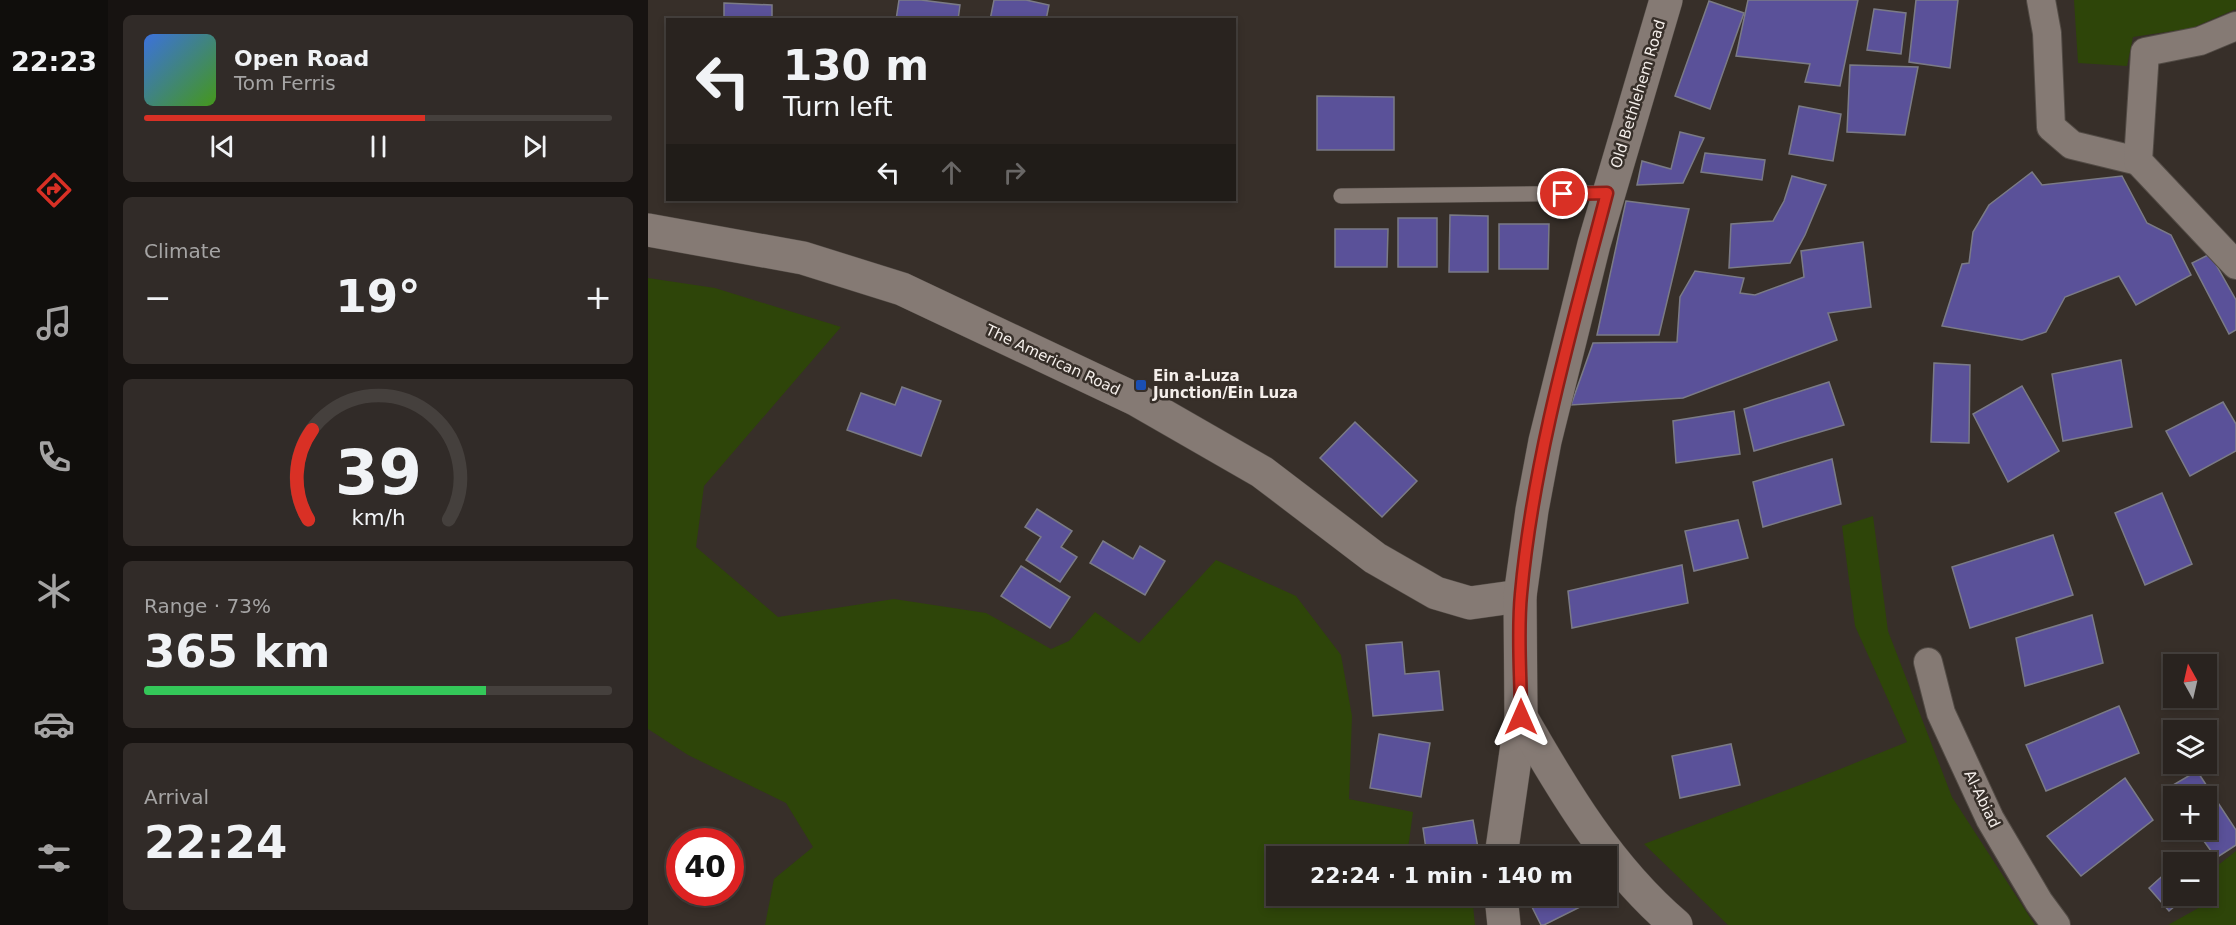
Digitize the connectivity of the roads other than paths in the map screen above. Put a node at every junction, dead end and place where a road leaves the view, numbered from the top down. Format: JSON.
{"nodes":[{"id":1,"x":1666,"y":0,"type":"edge"},
{"id":2,"x":2041,"y":0,"type":"edge"},
{"id":3,"x":2236,"y":26,"type":"edge"},
{"id":4,"x":2138,"y":160,"type":"junction"},
{"id":5,"x":1607,"y":193,"type":"junction"},
{"id":6,"x":1341,"y":196,"type":"dead end"},
{"id":7,"x":648,"y":230,"type":"edge"},
{"id":8,"x":2236,"y":265,"type":"edge"},
{"id":9,"x":1521,"y":596,"type":"junction"},
{"id":10,"x":1928,"y":662,"type":"dead end"},
{"id":11,"x":1521,"y":717,"type":"junction"},
{"id":12,"x":1502,"y":846,"type":"edge"},
{"id":13,"x":1502,"y":906,"type":"edge"},
{"id":14,"x":1504,"y":925,"type":"edge"},
{"id":15,"x":1676,"y":925,"type":"edge"},
{"id":16,"x":2056,"y":925,"type":"edge"}],
"edges":[{"from":1,"to":5,"type":"street","name":"Old Bethlehem Road"},
{"from":2,"to":4,"type":"street"},
{"from":3,"to":4,"type":"street"},
{"from":4,"to":8,"type":"street"},
{"from":5,"to":6,"type":"lane"},
{"from":5,"to":9,"type":"street","name":"Old Bethlehem Road"},
{"from":7,"to":9,"type":"street","name":"The American Road"},
{"from":9,"to":11,"type":"street","name":"Old Bethlehem Road"},
{"from":10,"to":16,"type":"street","name":"Al-Abiad"},
{"from":11,"to":12,"type":"street","name":"Old Bethlehem Road"},
{"from":11,"to":15,"type":"street"},
{"from":13,"to":14,"type":"street"}]}
